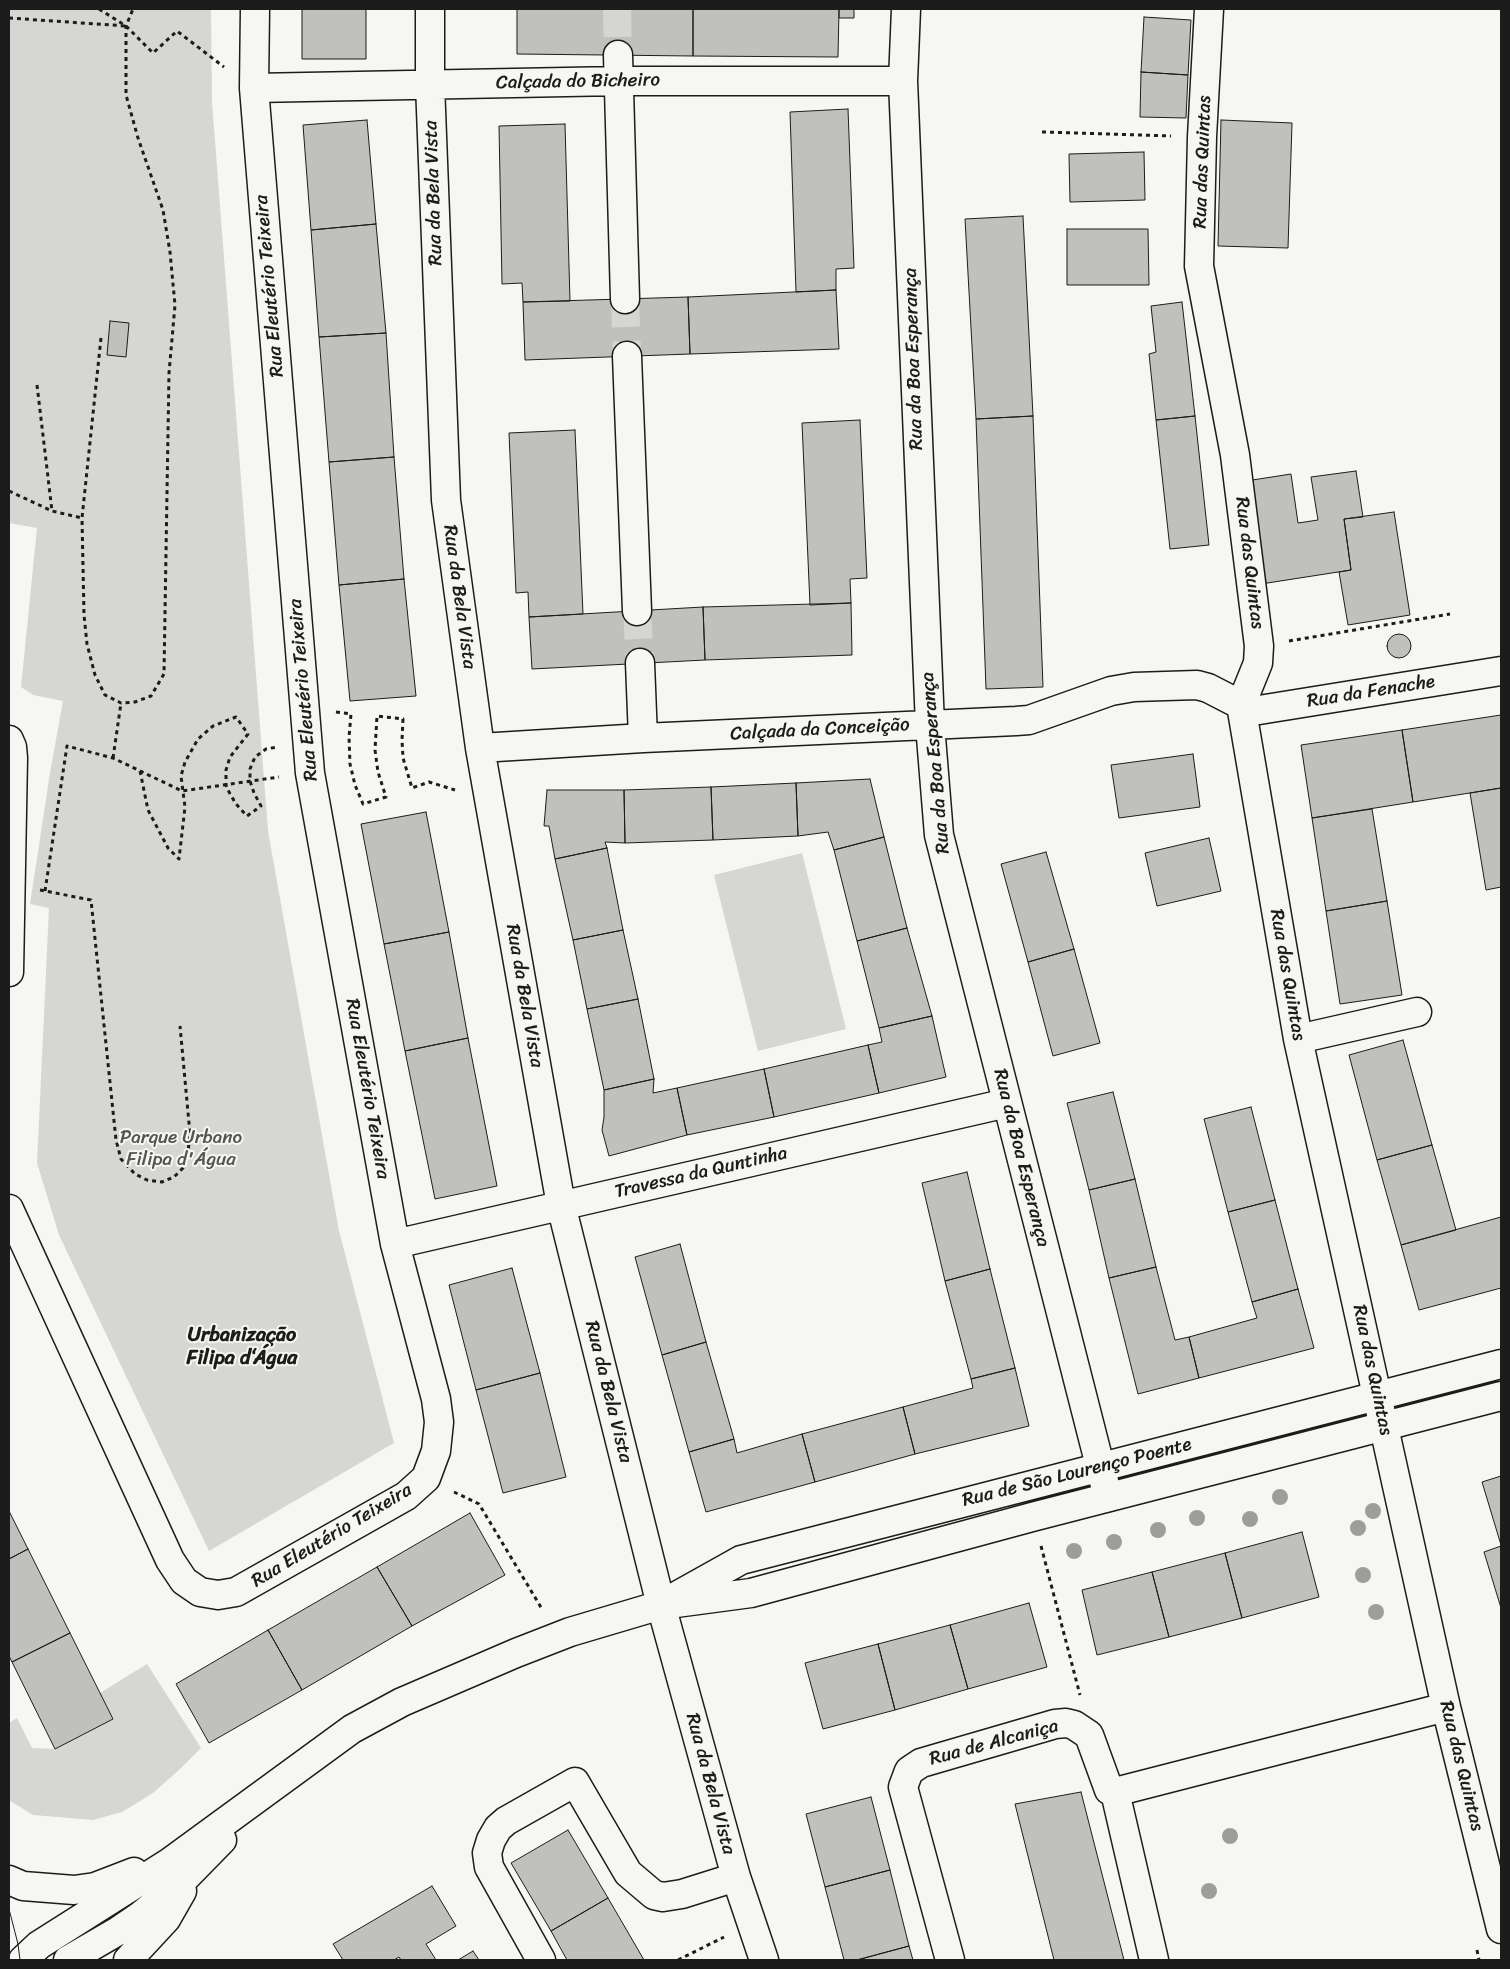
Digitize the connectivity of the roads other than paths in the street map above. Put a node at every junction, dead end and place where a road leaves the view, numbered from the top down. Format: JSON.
{"nodes":[{"id":1,"x":255,"y":9,"type":"edge"},
{"id":2,"x":430,"y":9,"type":"edge"},
{"id":3,"x":906,"y":9,"type":"edge"},
{"id":4,"x":1209,"y":9,"type":"edge"},
{"id":5,"x":618,"y":68,"type":"junction"},
{"id":6,"x":902,"y":81,"type":"junction"},
{"id":7,"x":430,"y":84,"type":"junction"},
{"id":8,"x":254,"y":88,"type":"junction"},
{"id":9,"x":625,"y":299,"type":"tunnel mouth"},
{"id":10,"x":626,"y":356,"type":"tunnel mouth"},
{"id":11,"x":637,"y":611,"type":"tunnel mouth"},
{"id":12,"x":640,"y":663,"type":"tunnel mouth"},
{"id":13,"x":1501,"y":671,"type":"edge"},
{"id":14,"x":1241,"y":705,"type":"junction"},
{"id":15,"x":930,"y":725,"type":"junction"},
{"id":16,"x":643,"y":738,"type":"junction"},
{"id":17,"x":9,"y":740,"type":"edge"},
{"id":18,"x":480,"y":748,"type":"junction"},
{"id":19,"x":10,"y":884,"type":"edge"},
{"id":20,"x":9,"y":972,"type":"edge"},
{"id":21,"x":1417,"y":1012,"type":"dead end"},
{"id":22,"x":1298,"y":1040,"type":"junction"},
{"id":23,"x":1007,"y":1103,"type":"junction"},
{"id":24,"x":561,"y":1205,"type":"junction"},
{"id":25,"x":9,"y":1209,"type":"edge"},
{"id":26,"x":395,"y":1244,"type":"junction"},
{"id":27,"x":1501,"y":1364,"type":"edge"},
{"id":28,"x":1378,"y":1396,"type":"junction"},
{"id":29,"x":1501,"y":1396,"type":"edge"},
{"id":30,"x":1384,"y":1426,"type":"junction"},
{"id":31,"x":1100,"y":1468,"type":"junction"},
{"id":32,"x":1108,"y":1497,"type":"junction"},
{"id":33,"x":661,"y":1605,"type":"junction"},
{"id":34,"x":1446,"y":1707,"type":"junction"},
{"id":35,"x":1115,"y":1792,"type":"junction"},
{"id":36,"x":189,"y":1860,"type":"junction"},
{"id":37,"x":736,"y":1877,"type":"junction"},
{"id":38,"x":9,"y":1880,"type":"edge"},
{"id":39,"x":1501,"y":1929,"type":"edge"},
{"id":40,"x":22,"y":1960,"type":"edge"},
{"id":41,"x":68,"y":1960,"type":"edge"},
{"id":42,"x":128,"y":1960,"type":"edge"},
{"id":43,"x":541,"y":1960,"type":"edge"},
{"id":44,"x":764,"y":1960,"type":"edge"},
{"id":45,"x":950,"y":1960,"type":"edge"},
{"id":46,"x":1154,"y":1960,"type":"edge"}],
"edges":[{"from":1,"to":8,"type":"street","name":"Rua Eleutério Teixeira"},
{"from":2,"to":7,"type":"street","name":"Rua da Bela Vista"},
{"from":3,"to":6,"type":"street","name":"Rua da Boa Esperança"},
{"from":4,"to":14,"type":"street","name":"Rua das Quintas"},
{"from":5,"to":6,"type":"street","name":"Calçada do Bicheiro"},
{"from":5,"to":7,"type":"street","name":"Calçada do Bicheiro"},
{"from":5,"to":9,"type":"street"},
{"from":6,"to":15,"type":"street","name":"Rua da Boa Esperança"},
{"from":7,"to":8,"type":"street","name":"Calçada do Bicheiro"},
{"from":7,"to":18,"type":"street","name":"Rua da Bela Vista"},
{"from":8,"to":26,"type":"street","name":"Rua Eleutério Teixeira"},
{"from":10,"to":11,"type":"street"},
{"from":12,"to":16,"type":"street"},
{"from":13,"to":14,"type":"street","name":"Rua da Fenache"},
{"from":14,"to":15,"type":"street","name":"Calçada da Conceição"},
{"from":14,"to":22,"type":"street","name":"Rua das Quintas"},
{"from":15,"to":16,"type":"street","name":"Calçada da Conceição"},
{"from":15,"to":23,"type":"street","name":"Rua da Boa Esperança"},
{"from":16,"to":18,"type":"street","name":"Calçada da Conceição"},
{"from":17,"to":19,"type":"street"},
{"from":18,"to":24,"type":"street","name":"Rua da Bela Vista"},
{"from":19,"to":20,"type":"street"},
{"from":21,"to":22,"type":"street"},
{"from":22,"to":28,"type":"street","name":"Rua das Quintas"},
{"from":23,"to":24,"type":"street","name":"Travessa da Quntinha"},
{"from":23,"to":31,"type":"street","name":"Rua da Boa Esperança"},
{"from":24,"to":26,"type":"street","name":"Travessa da Quntinha"},
{"from":24,"to":33,"type":"street","name":"Rua da Bela Vista"},
{"from":25,"to":26,"type":"street","name":"Rua Eleutério Teixeira"},
{"from":27,"to":28,"type":"street","name":"Rua de São Lourenço Poente"},
{"from":28,"to":30,"type":"street","name":"Rua das Quintas"},
{"from":28,"to":31,"type":"street","name":"Rua de São Lourenço Poente"},
{"from":29,"to":30,"type":"street","name":"Rua de São Lourenço Poente"},
{"from":30,"to":32,"type":"street","name":"Rua de São Lourenço Poente"},
{"from":30,"to":34,"type":"street","name":"Rua das Quintas"},
{"from":31,"to":32,"type":"street","name":"Rua da Boa Esperança"},
{"from":31,"to":33,"type":"street","name":"Rua de São Lourenço Poente"},
{"from":32,"to":33,"type":"street","name":"Rua de São Lourenço Poente"},
{"from":33,"to":36,"type":"street","name":"Rua de São Lourenço Poente"},
{"from":33,"to":37,"type":"street","name":"Rua da Bela Vista"},
{"from":34,"to":35,"type":"street"},
{"from":34,"to":39,"type":"street","name":"Rua das Quintas"},
{"from":35,"to":45,"type":"street","name":"Rua de Alcaniça"},
{"from":35,"to":46,"type":"street","name":"Rua de Alcaniça"},
{"from":36,"to":38,"type":"street","name":"Rua de São Lourenço Poente"},
{"from":36,"to":40,"type":"street","name":"Rua de São Lourenço Poente"},
{"from":36,"to":41,"type":"street","name":"Rua de São Lourenço Poente"},
{"from":36,"to":42,"type":"street","name":"Rua de São Lourenço Poente"},
{"from":37,"to":43,"type":"street"},
{"from":37,"to":44,"type":"street","name":"Rua da Bela Vista"}]}
